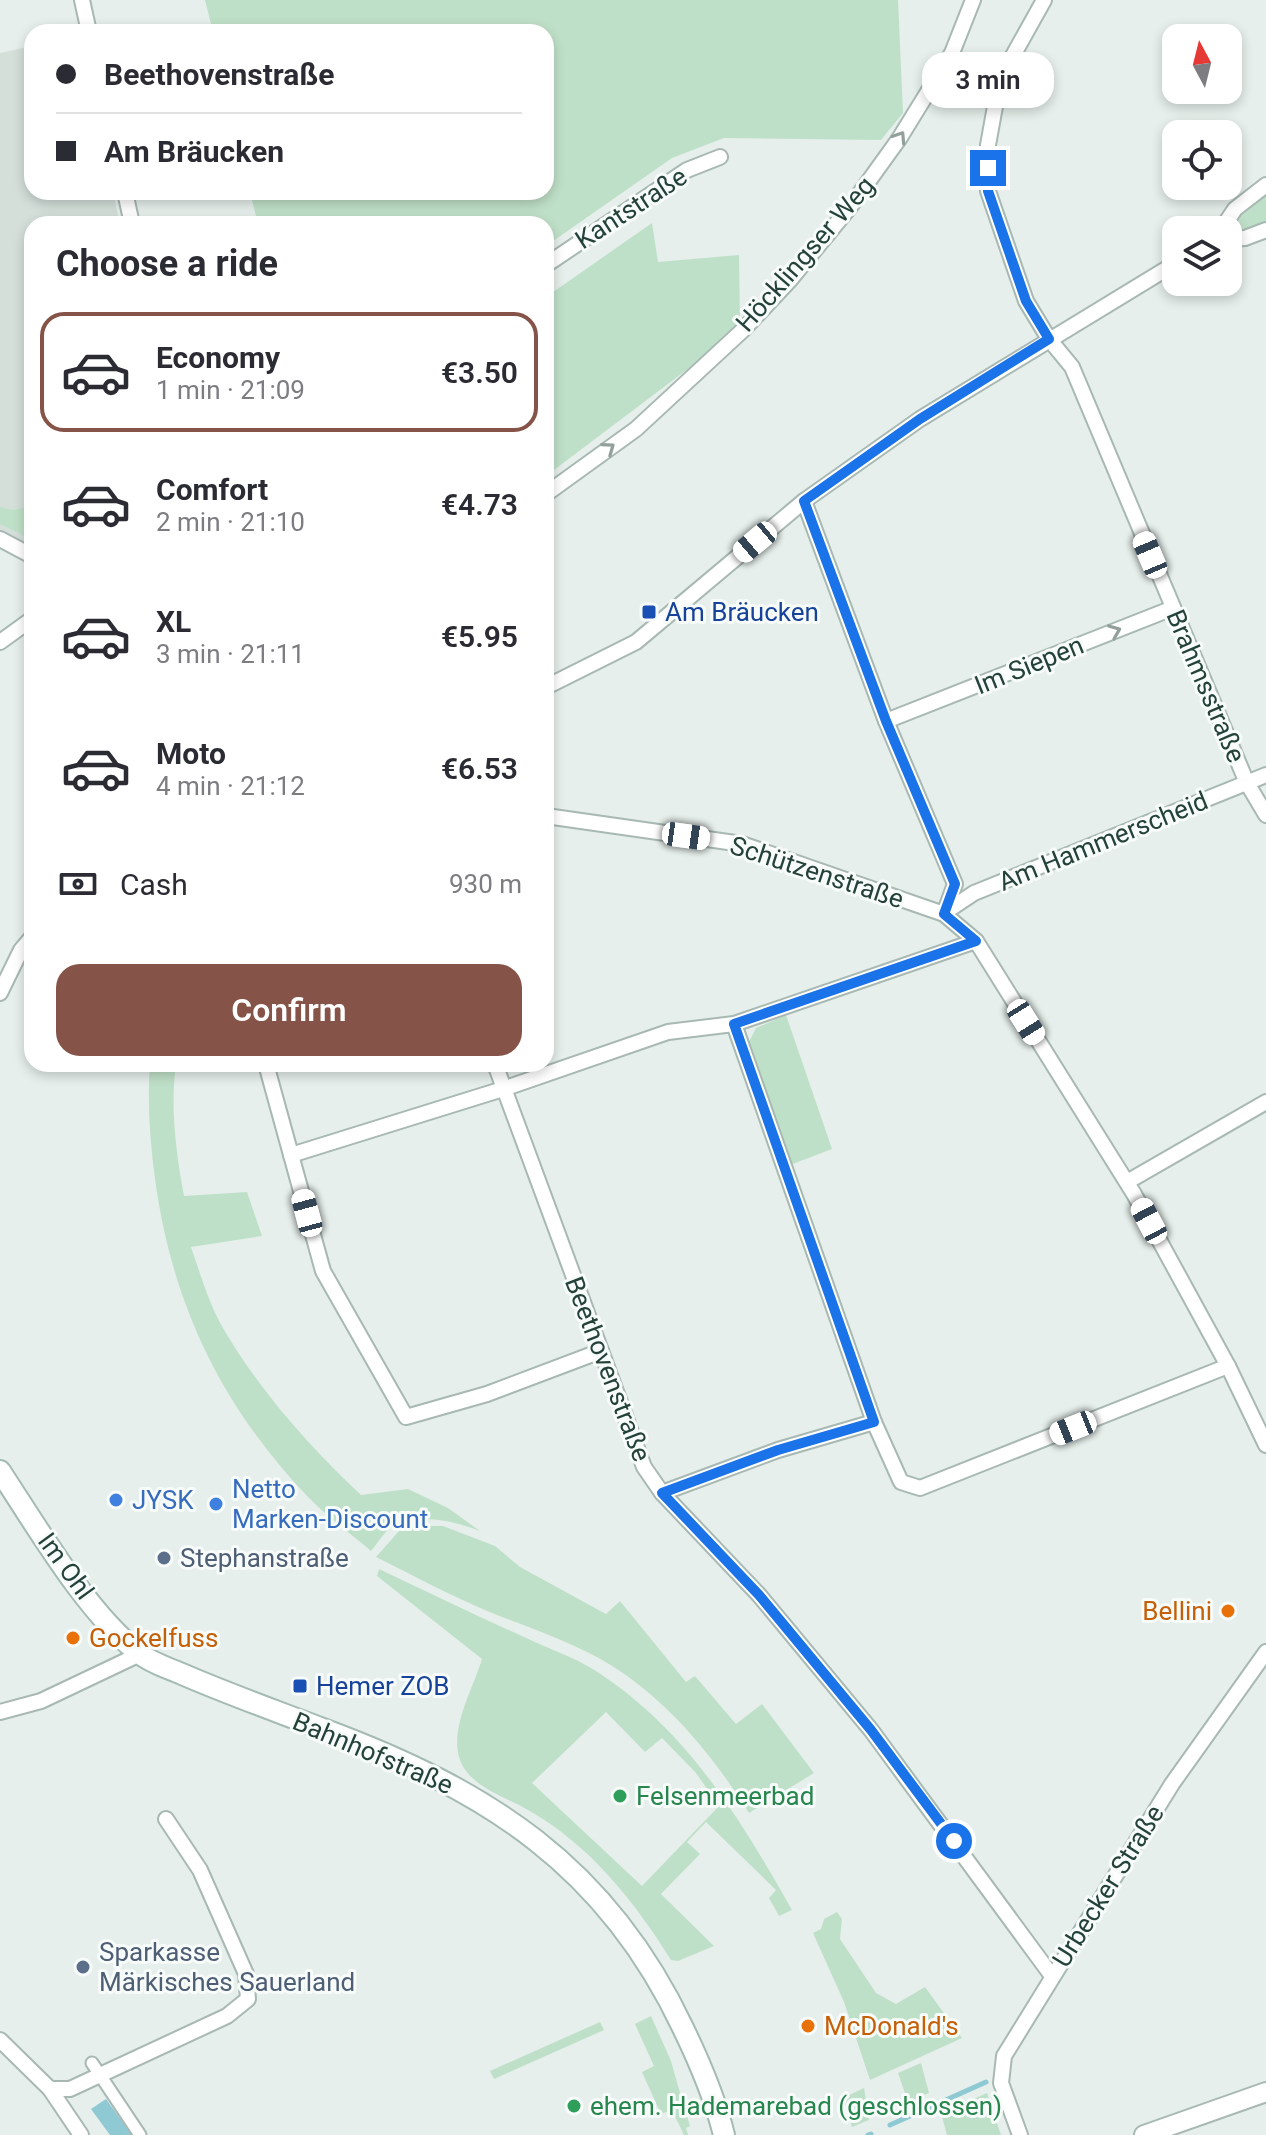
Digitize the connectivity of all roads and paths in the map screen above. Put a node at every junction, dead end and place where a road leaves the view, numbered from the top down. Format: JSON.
{"nodes":[{"id":1,"x":82,"y":0,"type":"edge"},
{"id":2,"x":973,"y":0,"type":"edge"},
{"id":3,"x":1044,"y":0,"type":"edge"},
{"id":4,"x":87,"y":24,"type":"edge"},
{"id":5,"x":720,"y":157,"type":"dead end"},
{"id":6,"x":1266,"y":185,"type":"edge"},
{"id":7,"x":1230,"y":216,"type":"edge"},
{"id":8,"x":1266,"y":230,"type":"edge"},
{"id":9,"x":1242,"y":238,"type":"edge"},
{"id":10,"x":554,"y":260,"type":"edge"},
{"id":11,"x":1162,"y":271,"type":"edge"},
{"id":12,"x":1049,"y":339,"type":"junction"},
{"id":13,"x":554,"y":488,"type":"edge"},
{"id":14,"x":804,"y":501,"type":"junction"},
{"id":15,"x":0,"y":539,"type":"edge"},
{"id":16,"x":24,"y":552,"type":"edge"},
{"id":17,"x":1173,"y":608,"type":"junction"},
{"id":18,"x":24,"y":625,"type":"edge"},
{"id":19,"x":0,"y":642,"type":"edge"},
{"id":20,"x":554,"y":683,"type":"edge"},
{"id":21,"x":886,"y":721,"type":"junction"},
{"id":22,"x":1266,"y":775,"type":"edge"},
{"id":23,"x":1247,"y":783,"type":"junction"},
{"id":24,"x":1266,"y":815,"type":"edge"},
{"id":25,"x":554,"y":817,"type":"edge"},
{"id":26,"x":944,"y":914,"type":"junction"},
{"id":27,"x":976,"y":941,"type":"junction"},
{"id":28,"x":24,"y":946,"type":"edge"},
{"id":29,"x":0,"y":993,"type":"edge"},
{"id":30,"x":734,"y":1024,"type":"junction"},
{"id":31,"x":554,"y":1071,"type":"edge"},
{"id":32,"x":268,"y":1072,"type":"edge"},
{"id":33,"x":498,"y":1072,"type":"edge"},
{"id":34,"x":552,"y":1072,"type":"edge"},
{"id":35,"x":503,"y":1089,"type":"junction"},
{"id":36,"x":1266,"y":1102,"type":"edge"},
{"id":37,"x":291,"y":1155,"type":"junction"},
{"id":38,"x":1127,"y":1182,"type":"junction"},
{"id":39,"x":601,"y":1351,"type":"junction"},
{"id":40,"x":1228,"y":1366,"type":"junction"},
{"id":41,"x":874,"y":1422,"type":"junction"},
{"id":42,"x":1266,"y":1445,"type":"edge"},
{"id":43,"x":0,"y":1471,"type":"edge"},
{"id":44,"x":662,"y":1493,"type":"junction"},
{"id":45,"x":1266,"y":1652,"type":"edge"},
{"id":46,"x":140,"y":1654,"type":"junction"},
{"id":47,"x":0,"y":1712,"type":"edge"},
{"id":48,"x":166,"y":1819,"type":"dead end"},
{"id":49,"x":1052,"y":1976,"type":"junction"},
{"id":50,"x":0,"y":2040,"type":"edge"},
{"id":51,"x":95,"y":2068,"type":"junction"},
{"id":52,"x":50,"y":2089,"type":"junction"},
{"id":53,"x":1266,"y":2092,"type":"edge"},
{"id":54,"x":81,"y":2135,"type":"edge"},
{"id":55,"x":140,"y":2135,"type":"edge"},
{"id":56,"x":724,"y":2135,"type":"edge"},
{"id":57,"x":1020,"y":2135,"type":"edge"},
{"id":58,"x":1144,"y":2135,"type":"edge"}],
"edges":[{"from":1,"to":4,"type":"street"},
{"from":13,"to":2,"type":"street","name":"Höcklingser Weg","one_way":true},
{"from":3,"to":12,"type":"street"},
{"from":5,"to":10,"type":"street","name":"Kantstraße"},
{"from":6,"to":7,"type":"street"},
{"from":8,"to":9,"type":"street"},
{"from":11,"to":12,"type":"street"},
{"from":12,"to":14,"type":"street"},
{"from":12,"to":17,"type":"street","name":"Brahmsstraße"},
{"from":14,"to":20,"type":"street"},
{"from":14,"to":21,"type":"street"},
{"from":15,"to":16,"type":"street"},
{"from":21,"to":17,"type":"street","name":"Im Siepen","one_way":true},
{"from":17,"to":23,"type":"street","name":"Brahmsstraße"},
{"from":18,"to":19,"type":"street"},
{"from":21,"to":26,"type":"street"},
{"from":22,"to":23,"type":"street","name":"Am Hammerscheid"},
{"from":23,"to":24,"type":"street","name":"Brahmsstraße"},
{"from":23,"to":26,"type":"street","name":"Am Hammerscheid"},
{"from":25,"to":26,"type":"street","name":"Schützenstraße"},
{"from":26,"to":27,"type":"street","name":"Schützenstraße"},
{"from":27,"to":30,"type":"street"},
{"from":27,"to":38,"type":"street","name":"Schützenstraße"},
{"from":28,"to":29,"type":"street"},
{"from":30,"to":31,"type":"street"},
{"from":30,"to":41,"type":"street"},
{"from":32,"to":37,"type":"street"},
{"from":33,"to":35,"type":"street","name":"Beethovenstraße"},
{"from":34,"to":35,"type":"street"},
{"from":35,"to":37,"type":"street"},
{"from":35,"to":39,"type":"street","name":"Beethovenstraße"},
{"from":36,"to":38,"type":"street"},
{"from":37,"to":39,"type":"street"},
{"from":38,"to":40,"type":"street","name":"Schützenstraße"},
{"from":39,"to":44,"type":"street","name":"Beethovenstraße"},
{"from":40,"to":41,"type":"street"},
{"from":40,"to":42,"type":"street","name":"Schützenstraße"},
{"from":41,"to":44,"type":"street"},
{"from":43,"to":46,"type":"main road","name":"Im Ohl"},
{"from":44,"to":49,"type":"street","name":"Beethovenstraße"},
{"from":45,"to":49,"type":"street","name":"Urbecker Straße"},
{"from":46,"to":47,"type":"street"},
{"from":46,"to":56,"type":"main road","name":"Bahnhofstraße"},
{"from":48,"to":51,"type":"street"},
{"from":49,"to":57,"type":"street","name":"Urbecker Straße"},
{"from":50,"to":52,"type":"street"},
{"from":51,"to":52,"type":"street"},
{"from":51,"to":55,"type":"street"},
{"from":52,"to":54,"type":"street"},
{"from":53,"to":58,"type":"street"}]}
